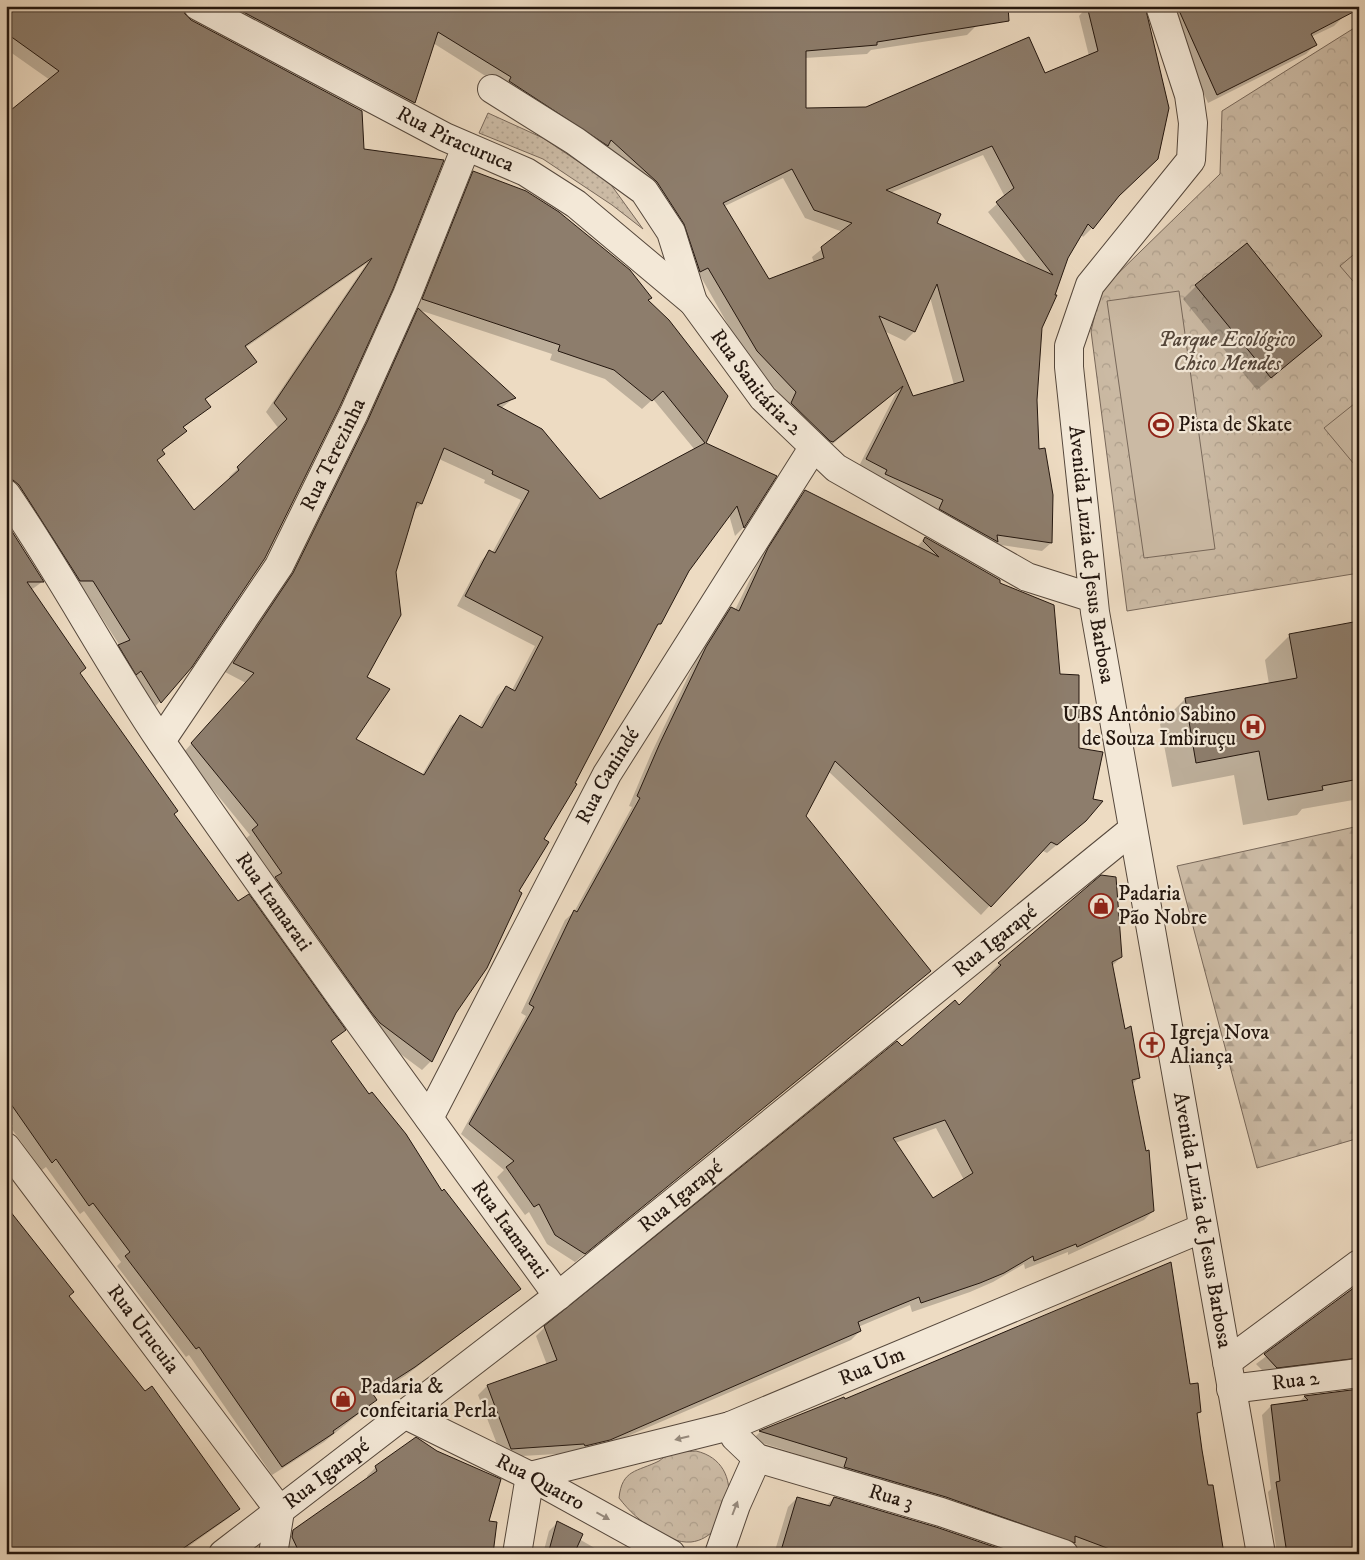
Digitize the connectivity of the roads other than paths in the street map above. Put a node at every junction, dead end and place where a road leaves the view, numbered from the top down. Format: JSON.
{"nodes":[{"id":1,"x":198,"y":6,"type":"edge"},
{"id":2,"x":1160,"y":6,"type":"edge"},
{"id":3,"x":492,"y":89,"type":"dead end"},
{"id":4,"x":466,"y":147,"type":"junction"},
{"id":5,"x":693,"y":302,"type":"junction"},
{"id":6,"x":813,"y":448,"type":"junction"},
{"id":7,"x":6,"y":494,"type":"edge"},
{"id":8,"x":1093,"y":598,"type":"junction"},
{"id":9,"x":161,"y":741,"type":"junction"},
{"id":10,"x":1132,"y":830,"type":"junction"},
{"id":11,"x":429,"y":1118,"type":"junction"},
{"id":12,"x":6,"y":1147,"type":"edge"},
{"id":13,"x":1203,"y":1228,"type":"junction"},
{"id":14,"x":1359,"y":1264,"type":"edge"},
{"id":15,"x":558,"y":1296,"type":"junction"},
{"id":16,"x":1227,"y":1362,"type":"junction"},
{"id":17,"x":1359,"y":1373,"type":"edge"},
{"id":18,"x":1232,"y":1389,"type":"junction"},
{"id":19,"x":406,"y":1415,"type":"junction"},
{"id":20,"x":730,"y":1426,"type":"junction"},
{"id":21,"x":757,"y":1458,"type":"junction"},
{"id":22,"x":530,"y":1476,"type":"junction"},
{"id":23,"x":280,"y":1511,"type":"junction"},
{"id":24,"x":223,"y":1554,"type":"edge"},
{"id":25,"x":272,"y":1554,"type":"edge"},
{"id":26,"x":517,"y":1554,"type":"edge"},
{"id":27,"x":671,"y":1554,"type":"edge"},
{"id":28,"x":719,"y":1554,"type":"edge"},
{"id":29,"x":1064,"y":1554,"type":"edge"},
{"id":30,"x":1261,"y":1554,"type":"edge"}],
"edges":[{"from":1,"to":4,"type":"street","name":"Rua Piracuruca"},
{"from":2,"to":8,"type":"street","name":"Avenida Luzia de Jesus Barbosa"},
{"from":3,"to":5,"type":"street","name":"Rua Sanitária-2"},
{"from":4,"to":5,"type":"street","name":"Rua Piracuruca"},
{"from":4,"to":9,"type":"street","name":"Rua Terezinha"},
{"from":5,"to":6,"type":"street","name":"Rua Sanitária-2"},
{"from":6,"to":8,"type":"street","name":"Rua Sanitária-2"},
{"from":6,"to":11,"type":"street","name":"Rua Canindé"},
{"from":7,"to":9,"type":"street","name":"Rua Itamarati"},
{"from":8,"to":10,"type":"street","name":"Avenida Luzia de Jesus Barbosa"},
{"from":9,"to":11,"type":"street","name":"Rua Itamarati"},
{"from":10,"to":13,"type":"street","name":"Avenida Luzia de Jesus Barbosa"},
{"from":10,"to":15,"type":"street","name":"Rua Igarapé"},
{"from":11,"to":15,"type":"street","name":"Rua Itamarati"},
{"from":12,"to":23,"type":"street","name":"Rua Urucuia"},
{"from":13,"to":16,"type":"street","name":"Avenida Luzia de Jesus Barbosa"},
{"from":13,"to":20,"type":"street","name":"Rua Um"},
{"from":14,"to":16,"type":"street"},
{"from":15,"to":19,"type":"street","name":"Rua Igarapé"},
{"from":16,"to":18,"type":"street","name":"Avenida Luzia de Jesus Barbosa"},
{"from":17,"to":18,"type":"street","name":"Rua 2"},
{"from":18,"to":30,"type":"street","name":"Avenida Luzia de Jesus Barbosa"},
{"from":19,"to":22,"type":"street","name":"Rua Quatro"},
{"from":19,"to":23,"type":"street","name":"Rua Igarapé"},
{"from":20,"to":21,"type":"street","name":"Rua 3"},
{"from":20,"to":22,"type":"street","name":"Rua Um","one_way":true},
{"from":28,"to":21,"type":"street","one_way":true},
{"from":21,"to":29,"type":"street","name":"Rua 3"},
{"from":22,"to":26,"type":"street"},
{"from":22,"to":27,"type":"street","name":"Rua Quatro","one_way":true},
{"from":23,"to":24,"type":"street","name":"Rua Igarapé"},
{"from":23,"to":25,"type":"street"}]}
